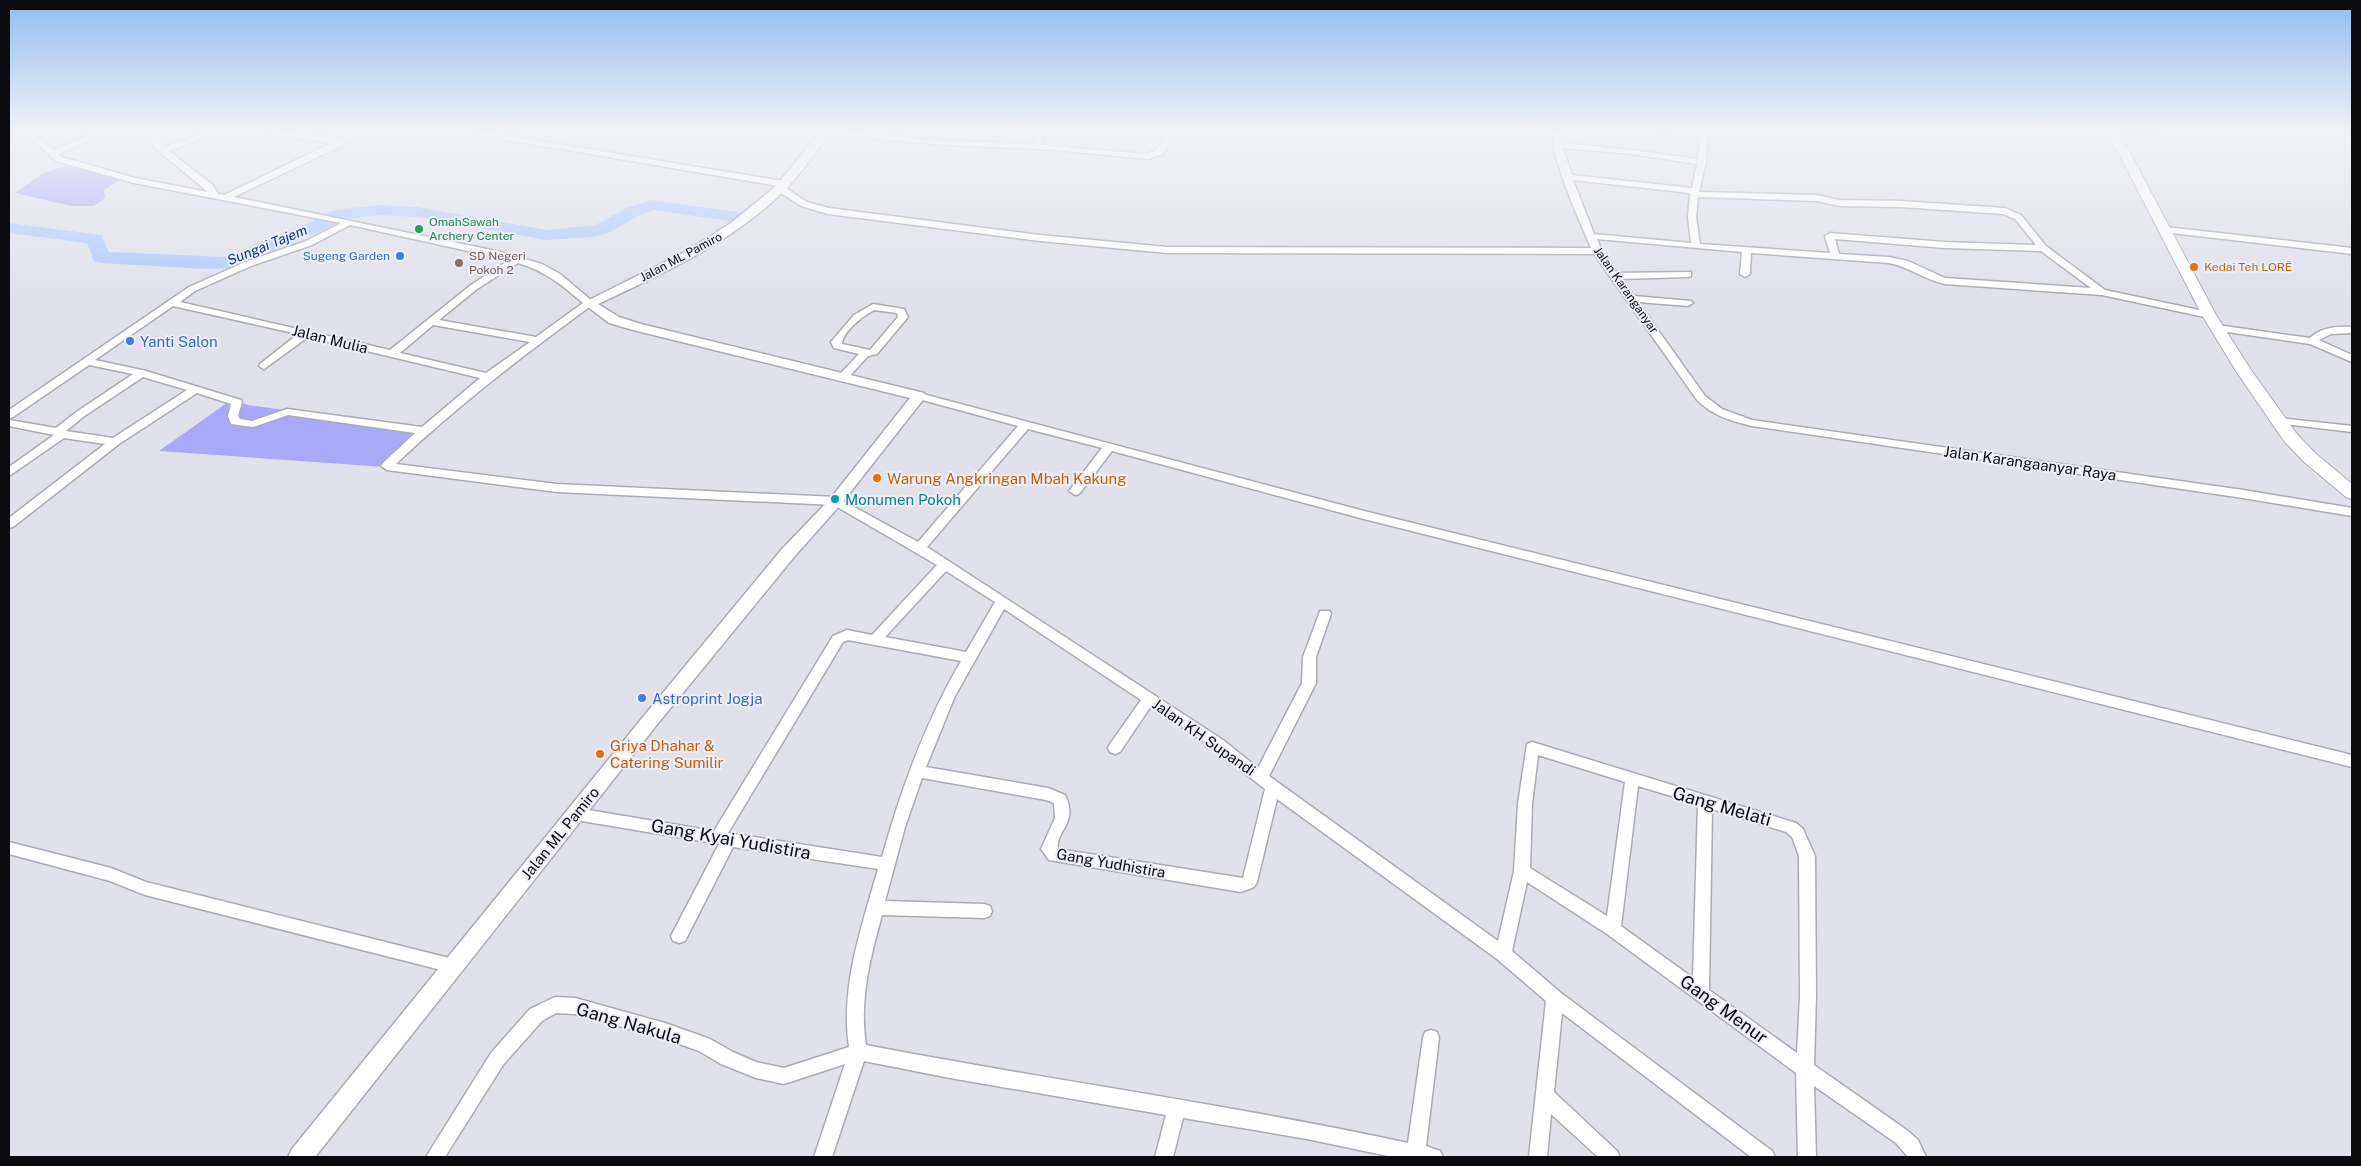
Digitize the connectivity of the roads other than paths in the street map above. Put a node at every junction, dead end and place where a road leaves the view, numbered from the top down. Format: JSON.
{"nodes":[{"id":1,"x":166,"y":186,"type":"edge"},
{"id":2,"x":209,"y":186,"type":"edge"},
{"id":3,"x":243,"y":186,"type":"edge"},
{"id":4,"x":781,"y":186,"type":"joint"},
{"id":5,"x":1571,"y":186,"type":"edge"},
{"id":6,"x":1647,"y":186,"type":"edge"},
{"id":7,"x":1695,"y":186,"type":"edge"},
{"id":8,"x":2143,"y":186,"type":"edge"},
{"id":9,"x":1694,"y":192,"type":"junction"},
{"id":10,"x":219,"y":197,"type":"junction"},
{"id":11,"x":349,"y":222,"type":"junction"},
{"id":12,"x":2166,"y":230,"type":"junction"},
{"id":13,"x":723,"y":236,"type":"joint"},
{"id":14,"x":1589,"y":236,"type":"junction"},
{"id":15,"x":1696,"y":246,"type":"junction"},
{"id":16,"x":705,"y":247,"type":"joint"},
{"id":17,"x":2043,"y":248,"type":"junction"},
{"id":18,"x":1747,"y":250,"type":"junction"},
{"id":19,"x":1597,"y":251,"type":"junction"},
{"id":20,"x":2352,"y":251,"type":"edge"},
{"id":21,"x":1834,"y":256,"type":"junction"},
{"id":22,"x":516,"y":260,"type":"junction"},
{"id":23,"x":1688,"y":274,"type":"dead end"},
{"id":24,"x":1745,"y":274,"type":"dead end"},
{"id":25,"x":1616,"y":276,"type":"junction"},
{"id":26,"x":2102,"y":292,"type":"junction"},
{"id":27,"x":1632,"y":299,"type":"junction"},
{"id":28,"x":171,"y":303,"type":"junction"},
{"id":29,"x":590,"y":303,"type":"junction"},
{"id":30,"x":1688,"y":303,"type":"dead end"},
{"id":31,"x":2209,"y":314,"type":"junction"},
{"id":32,"x":431,"y":322,"type":"junction"},
{"id":33,"x":2217,"y":328,"type":"junction"},
{"id":34,"x":2352,"y":330,"type":"edge"},
{"id":35,"x":305,"y":334,"type":"junction"},
{"id":36,"x":537,"y":340,"type":"junction"},
{"id":37,"x":2312,"y":341,"type":"junction"},
{"id":38,"x":866,"y":352,"type":"junction"},
{"id":39,"x":392,"y":354,"type":"junction"},
{"id":40,"x":2352,"y":359,"type":"edge"},
{"id":41,"x":89,"y":362,"type":"junction"},
{"id":42,"x":264,"y":366,"type":"dead end"},
{"id":43,"x":142,"y":373,"type":"junction"},
{"id":44,"x":488,"y":377,"type":"junction"},
{"id":45,"x":843,"y":377,"type":"junction"},
{"id":46,"x":196,"y":389,"type":"junction"},
{"id":47,"x":919,"y":396,"type":"junction"},
{"id":48,"x":1709,"y":407,"type":"joint"},
{"id":49,"x":9,"y":415,"type":"edge"},
{"id":50,"x":2279,"y":421,"type":"junction"},
{"id":51,"x":9,"y":423,"type":"edge"},
{"id":52,"x":1026,"y":424,"type":"junction"},
{"id":53,"x":2352,"y":429,"type":"edge"},
{"id":54,"x":424,"y":431,"type":"junction"},
{"id":55,"x":115,"y":442,"type":"junction"},
{"id":56,"x":1109,"y":447,"type":"junction"},
{"id":57,"x":9,"y":472,"type":"edge"},
{"id":58,"x":1075,"y":491,"type":"dead end"},
{"id":59,"x":2352,"y":493,"type":"edge"},
{"id":60,"x":836,"y":501,"type":"junction"},
{"id":61,"x":2352,"y":512,"type":"edge"},
{"id":62,"x":9,"y":524,"type":"edge"},
{"id":63,"x":919,"y":548,"type":"junction"},
{"id":64,"x":945,"y":565,"type":"junction"},
{"id":65,"x":1002,"y":600,"type":"junction"},
{"id":66,"x":1324,"y":614,"type":"dead end"},
{"id":67,"x":875,"y":640,"type":"junction"},
{"id":68,"x":970,"y":658,"type":"junction"},
{"id":69,"x":1149,"y":698,"type":"junction"},
{"id":70,"x":1115,"y":748,"type":"dead end"},
{"id":71,"x":2352,"y":761,"type":"edge"},
{"id":72,"x":916,"y":771,"type":"junction"},
{"id":73,"x":1261,"y":777,"type":"junction"},
{"id":74,"x":1632,"y":780,"type":"junction"},
{"id":75,"x":1273,"y":787,"type":"junction"},
{"id":76,"x":1705,"y":802,"type":"junction"},
{"id":77,"x":576,"y":814,"type":"junction"},
{"id":78,"x":724,"y":838,"type":"junction"},
{"id":79,"x":9,"y":848,"type":"edge"},
{"id":80,"x":886,"y":864,"type":"junction"},
{"id":81,"x":1522,"y":871,"type":"junction"},
{"id":82,"x":875,"y":908,"type":"junction"},
{"id":83,"x":984,"y":911,"type":"dead end"},
{"id":84,"x":1613,"y":929,"type":"junction"},
{"id":85,"x":680,"y":936,"type":"dead end"},
{"id":86,"x":1503,"y":954,"type":"junction"},
{"id":87,"x":453,"y":966,"type":"junction"},
{"id":88,"x":1701,"y":992,"type":"junction"},
{"id":89,"x":1555,"y":998,"type":"junction"},
{"id":90,"x":1431,"y":1038,"type":"dead end"},
{"id":91,"x":858,"y":1052,"type":"junction"},
{"id":92,"x":1805,"y":1069,"type":"junction"},
{"id":93,"x":1544,"y":1095,"type":"junction"},
{"id":94,"x":1177,"y":1107,"type":"junction"},
{"id":95,"x":1416,"y":1153,"type":"junction"},
{"id":96,"x":300,"y":1157,"type":"edge"},
{"id":97,"x":435,"y":1157,"type":"edge"},
{"id":98,"x":823,"y":1157,"type":"edge"},
{"id":99,"x":1164,"y":1157,"type":"edge"},
{"id":100,"x":1434,"y":1157,"type":"edge"},
{"id":101,"x":1538,"y":1157,"type":"edge"},
{"id":102,"x":1611,"y":1157,"type":"edge"},
{"id":103,"x":1766,"y":1157,"type":"edge"},
{"id":104,"x":1806,"y":1157,"type":"edge"},
{"id":105,"x":1917,"y":1157,"type":"edge"}],
"edges":[{"from":1,"to":10,"type":"street"},
{"from":2,"to":10,"type":"street"},
{"from":3,"to":10,"type":"street"},
{"from":4,"to":13,"type":"street","name":"Jalan ML Pamiro"},
{"from":4,"to":19,"type":"street"},
{"from":5,"to":14,"type":"street","name":"Jalan Karanganyar"},
{"from":6,"to":9,"type":"street"},
{"from":7,"to":9,"type":"street"},
{"from":8,"to":12,"type":"main road"},
{"from":9,"to":15,"type":"street"},
{"from":9,"to":17,"type":"street"},
{"from":10,"to":11,"type":"street"},
{"from":11,"to":22,"type":"street"},
{"from":11,"to":28,"type":"street"},
{"from":12,"to":20,"type":"street"},
{"from":12,"to":31,"type":"main road"},
{"from":13,"to":16,"type":"street","name":"Jalan ML Pamiro"},
{"from":14,"to":15,"type":"street"},
{"from":14,"to":19,"type":"street","name":"Jalan Karanganyar"},
{"from":15,"to":18,"type":"street"},
{"from":16,"to":29,"type":"street","name":"Jalan ML Pamiro"},
{"from":17,"to":21,"type":"street"},
{"from":17,"to":26,"type":"street"},
{"from":18,"to":21,"type":"street"},
{"from":18,"to":24,"type":"street"},
{"from":19,"to":25,"type":"street","name":"Jalan Karanganyar"},
{"from":21,"to":26,"type":"street"},
{"from":22,"to":29,"type":"street"},
{"from":22,"to":32,"type":"street"},
{"from":23,"to":25,"type":"street"},
{"from":25,"to":27,"type":"street","name":"Jalan Karanganyar"},
{"from":26,"to":31,"type":"street"},
{"from":27,"to":30,"type":"street"},
{"from":27,"to":48,"type":"street","name":"Jalan Karanganyar"},
{"from":28,"to":35,"type":"street","name":"Jalan Mulia"},
{"from":28,"to":41,"type":"street"},
{"from":29,"to":36,"type":"street"},
{"from":29,"to":45,"type":"street"},
{"from":31,"to":33,"type":"main road"},
{"from":32,"to":36,"type":"street"},
{"from":32,"to":39,"type":"street"},
{"from":33,"to":37,"type":"street"},
{"from":33,"to":50,"type":"main road"},
{"from":34,"to":37,"type":"street"},
{"from":35,"to":39,"type":"street","name":"Jalan Mulia"},
{"from":35,"to":42,"type":"street"},
{"from":36,"to":44,"type":"street"},
{"from":37,"to":40,"type":"street"},
{"from":38,"to":38,"type":"street"},
{"from":38,"to":45,"type":"street"},
{"from":39,"to":44,"type":"street","name":"Jalan Mulia"},
{"from":41,"to":43,"type":"street"},
{"from":41,"to":49,"type":"street"},
{"from":43,"to":46,"type":"street"},
{"from":43,"to":51,"type":"street"},
{"from":44,"to":54,"type":"street"},
{"from":45,"to":47,"type":"street"},
{"from":46,"to":54,"type":"street"},
{"from":46,"to":55,"type":"street"},
{"from":47,"to":52,"type":"street"},
{"from":47,"to":60,"type":"street","name":"Jalan ML Pamiro"},
{"from":48,"to":61,"type":"street","name":"Jalan Karangaanyar Raya"},
{"from":50,"to":53,"type":"street"},
{"from":50,"to":59,"type":"main road"},
{"from":52,"to":56,"type":"street"},
{"from":52,"to":63,"type":"street"},
{"from":54,"to":60,"type":"street"},
{"from":55,"to":57,"type":"street"},
{"from":55,"to":62,"type":"street"},
{"from":56,"to":58,"type":"street"},
{"from":56,"to":71,"type":"street"},
{"from":60,"to":63,"type":"street","name":"Jalan KH Supandi"},
{"from":60,"to":77,"type":"street","name":"Jalan ML Pamiro"},
{"from":63,"to":64,"type":"street","name":"Jalan KH Supandi"},
{"from":64,"to":65,"type":"street","name":"Jalan KH Supandi"},
{"from":64,"to":67,"type":"street"},
{"from":65,"to":68,"type":"street"},
{"from":65,"to":69,"type":"street","name":"Jalan KH Supandi"},
{"from":66,"to":73,"type":"street"},
{"from":67,"to":68,"type":"street"},
{"from":67,"to":78,"type":"street"},
{"from":68,"to":72,"type":"street"},
{"from":69,"to":70,"type":"street"},
{"from":69,"to":73,"type":"street","name":"Jalan KH Supandi"},
{"from":72,"to":75,"type":"street","name":"Gang Yudhistira"},
{"from":72,"to":80,"type":"street"},
{"from":73,"to":75,"type":"street","name":"Jalan KH Supandi"},
{"from":74,"to":76,"type":"street","name":"Gang Melati"},
{"from":74,"to":81,"type":"street","name":"Gang Melati"},
{"from":74,"to":84,"type":"street"},
{"from":75,"to":86,"type":"street","name":"Jalan KH Supandi"},
{"from":76,"to":88,"type":"street"},
{"from":76,"to":92,"type":"street","name":"Gang Melati"},
{"from":77,"to":78,"type":"street","name":"Gang Kyai Yudistira"},
{"from":77,"to":87,"type":"street","name":"Jalan ML Pamiro"},
{"from":78,"to":80,"type":"street","name":"Gang Kyai Yudistira"},
{"from":78,"to":85,"type":"street"},
{"from":79,"to":87,"type":"street"},
{"from":80,"to":82,"type":"street"},
{"from":81,"to":84,"type":"street","name":"Gang Menur"},
{"from":81,"to":86,"type":"street","name":"Gang Melati"},
{"from":82,"to":83,"type":"street"},
{"from":82,"to":91,"type":"street"},
{"from":84,"to":88,"type":"street","name":"Gang Menur"},
{"from":86,"to":89,"type":"street","name":"Jalan KH Supandi"},
{"from":87,"to":96,"type":"street","name":"Jalan ML Pamiro"},
{"from":88,"to":92,"type":"street","name":"Gang Menur"},
{"from":89,"to":93,"type":"street"},
{"from":89,"to":103,"type":"street"},
{"from":90,"to":95,"type":"street"},
{"from":91,"to":94,"type":"street"},
{"from":91,"to":97,"type":"street","name":"Gang Nakula"},
{"from":91,"to":98,"type":"street"},
{"from":92,"to":104,"type":"street","name":"Gang Melati"},
{"from":92,"to":105,"type":"street","name":"Gang Menur"},
{"from":93,"to":101,"type":"street"},
{"from":93,"to":102,"type":"street"},
{"from":94,"to":95,"type":"street"},
{"from":94,"to":99,"type":"street"},
{"from":95,"to":100,"type":"street"}]}
